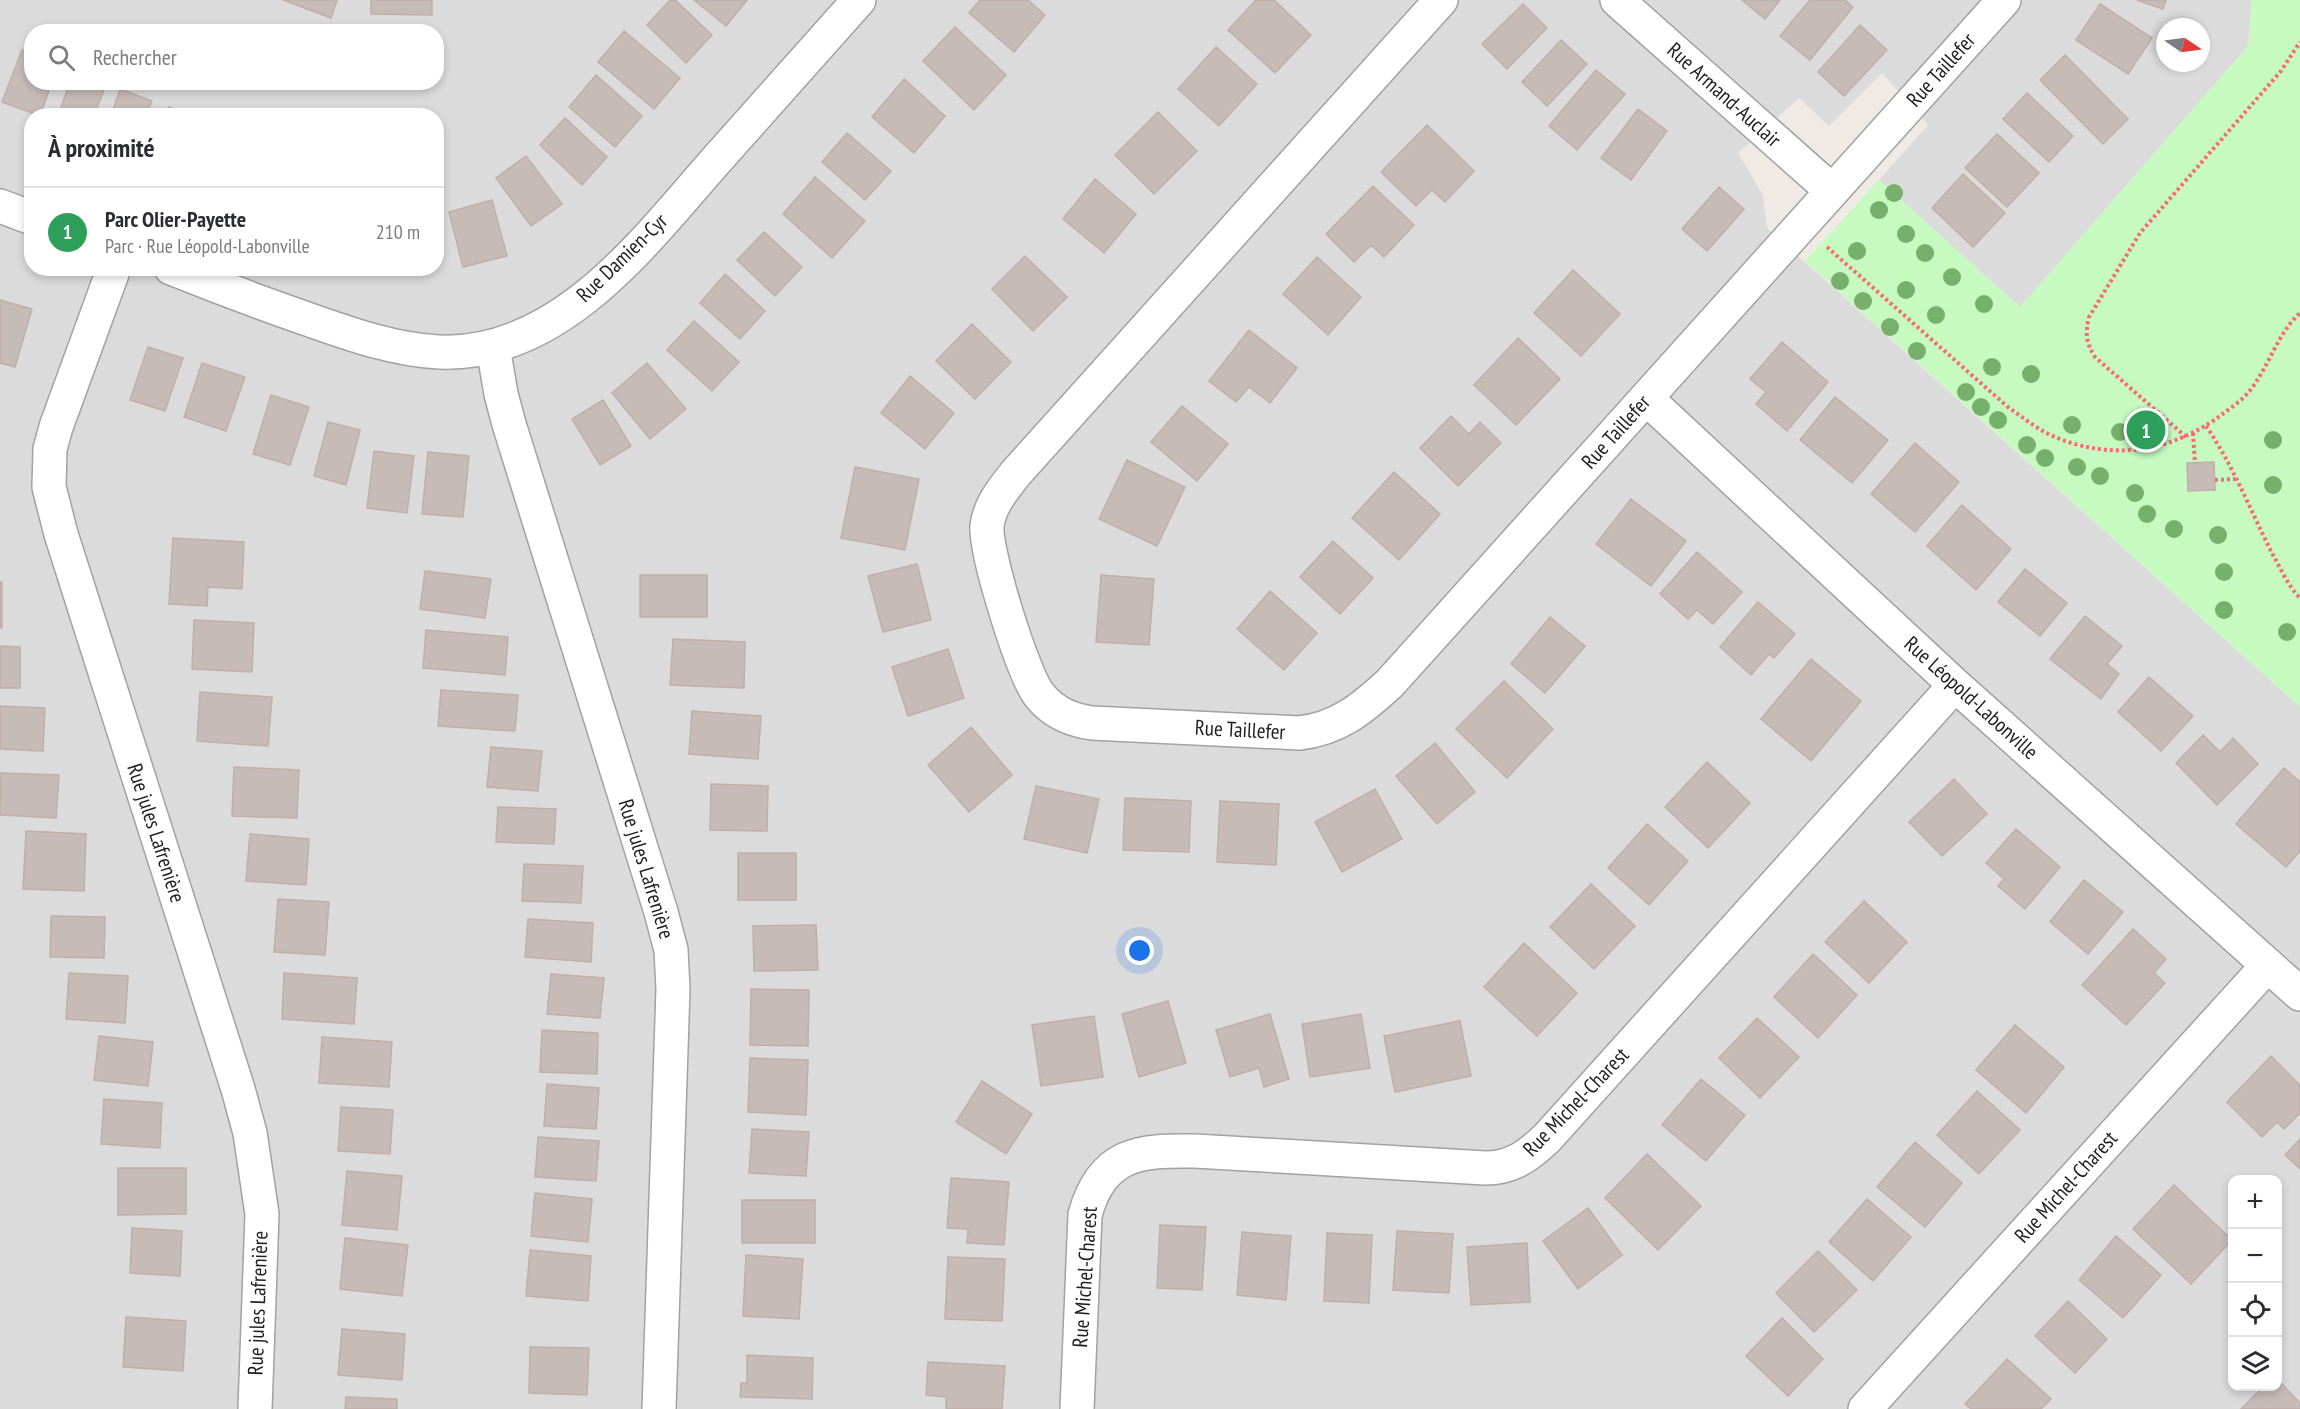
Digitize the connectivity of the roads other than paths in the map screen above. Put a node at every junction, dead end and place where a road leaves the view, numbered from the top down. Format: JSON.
{"nodes":[{"id":1,"x":859,"y":0,"type":"edge"},
{"id":2,"x":1441,"y":0,"type":"edge"},
{"id":3,"x":1617,"y":0,"type":"edge"},
{"id":4,"x":2004,"y":0,"type":"edge"},
{"id":5,"x":1831,"y":190,"type":"junction"},
{"id":6,"x":0,"y":206,"type":"edge"},
{"id":7,"x":24,"y":215,"type":"edge"},
{"id":8,"x":111,"y":276,"type":"edge"},
{"id":9,"x":192,"y":276,"type":"edge"},
{"id":10,"x":493,"y":347,"type":"junction"},
{"id":11,"x":1646,"y":398,"type":"junction"},
{"id":12,"x":1955,"y":685,"type":"junction"},
{"id":13,"x":2268,"y":965,"type":"junction"},
{"id":14,"x":2300,"y":994,"type":"edge"},
{"id":15,"x":255,"y":1409,"type":"edge"},
{"id":16,"x":659,"y":1409,"type":"edge"},
{"id":17,"x":1077,"y":1409,"type":"edge"},
{"id":18,"x":1865,"y":1409,"type":"edge"}],
"edges":[{"from":1,"to":10,"type":"street","name":"Rue Damien-Cyr"},
{"from":2,"to":11,"type":"street","name":"Rue Taillefer"},
{"from":3,"to":5,"type":"street","name":"Rue Armand-Auclair"},
{"from":4,"to":5,"type":"street","name":"Rue Taillefer"},
{"from":5,"to":11,"type":"street","name":"Rue Taillefer"},
{"from":6,"to":7,"type":"street"},
{"from":8,"to":15,"type":"street","name":"Rue jules Lafrenière"},
{"from":9,"to":10,"type":"street","name":"Rue Damien-Cyr"},
{"from":10,"to":16,"type":"street","name":"Rue jules Lafrenière"},
{"from":11,"to":12,"type":"street","name":"Rue Léopold-Labonville"},
{"from":12,"to":13,"type":"street","name":"Rue Léopold-Labonville"},
{"from":12,"to":17,"type":"street","name":"Rue Michel-Charest"},
{"from":13,"to":14,"type":"street","name":"Rue Léopold-Labonville"},
{"from":13,"to":18,"type":"street","name":"Rue Michel-Charest"}]}
